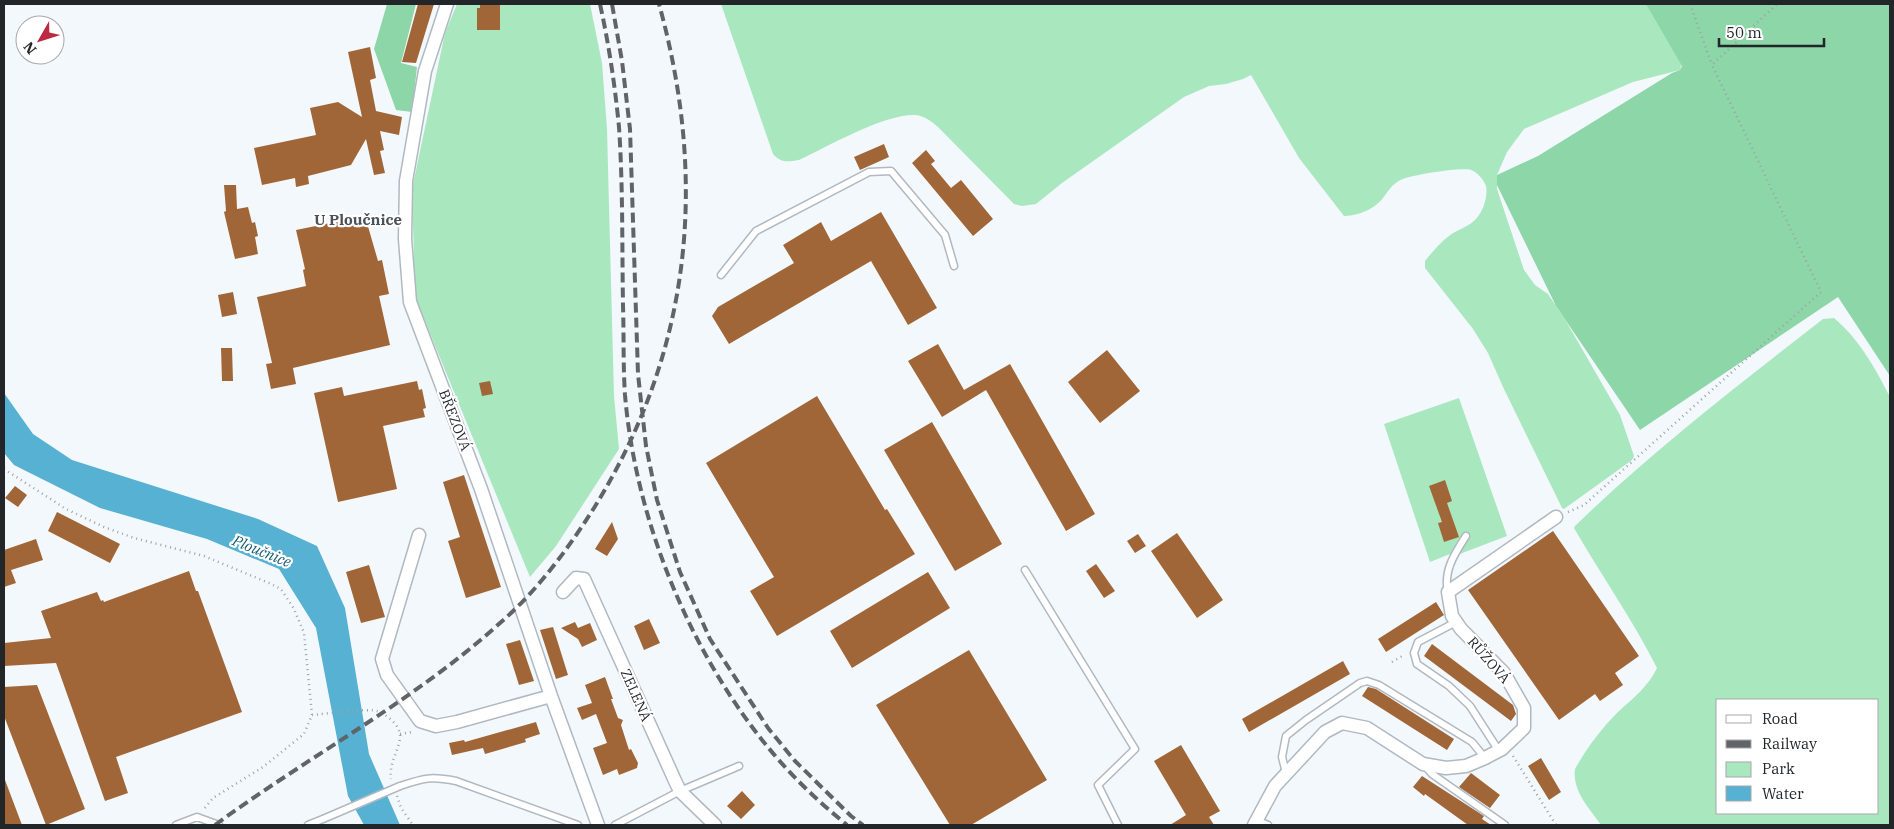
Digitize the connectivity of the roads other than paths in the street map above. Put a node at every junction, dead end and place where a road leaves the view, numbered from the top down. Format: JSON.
{"nodes":[{"id":1,"x":447,"y":4,"type":"edge"},
{"id":2,"x":954,"y":266,"type":"dead end"},
{"id":3,"x":721,"y":275,"type":"dead end"},
{"id":4,"x":1556,"y":517,"type":"road end"},
{"id":5,"x":419,"y":535,"type":"dead end"},
{"id":6,"x":1466,"y":536,"type":"dead end"},
{"id":7,"x":1025,"y":570,"type":"dead end"},
{"id":8,"x":563,"y":592,"type":"dead end"},
{"id":9,"x":1448,"y":592,"type":"junction"},
{"id":10,"x":1456,"y":622,"type":"junction"},
{"id":11,"x":551,"y":696,"type":"junction"},
{"id":12,"x":1501,"y":749,"type":"junction"},
{"id":13,"x":1485,"y":758,"type":"junction"},
{"id":14,"x":1423,"y":764,"type":"junction"},
{"id":15,"x":739,"y":766,"type":"dead end"},
{"id":16,"x":1286,"y":774,"type":"junction"},
{"id":17,"x":680,"y":791,"type":"junction"},
{"id":18,"x":1259,"y":824,"type":"edge"},
{"id":19,"x":176,"y":825,"type":"edge"},
{"id":20,"x":219,"y":825,"type":"edge"},
{"id":21,"x":308,"y":825,"type":"edge"},
{"id":22,"x":578,"y":825,"type":"edge"},
{"id":23,"x":598,"y":825,"type":"edge"},
{"id":24,"x":615,"y":825,"type":"edge"},
{"id":25,"x":715,"y":825,"type":"edge"},
{"id":26,"x":1118,"y":825,"type":"edge"},
{"id":27,"x":1505,"y":825,"type":"edge"}],
"edges":[{"from":1,"to":11,"type":"street","name":"BŘEZOVÁ"},
{"from":2,"to":3,"type":"lane"},
{"from":4,"to":9,"type":"street"},
{"from":5,"to":11,"type":"street"},
{"from":6,"to":9,"type":"lane"},
{"from":7,"to":26,"type":"lane"},
{"from":8,"to":17,"type":"street","name":"ZELENÁ"},
{"from":9,"to":10,"type":"street","name":"RŮŽOVÁ"},
{"from":10,"to":12,"type":"street","name":"RŮŽOVÁ"},
{"from":10,"to":12,"type":"lane"},
{"from":11,"to":23,"type":"street","name":"BŘEZOVÁ"},
{"from":12,"to":13,"type":"street","name":"RŮŽOVÁ"},
{"from":13,"to":14,"type":"street","name":"RŮŽOVÁ"},
{"from":13,"to":16,"type":"lane"},
{"from":14,"to":16,"type":"street","name":"RŮŽOVÁ"},
{"from":14,"to":27,"type":"lane"},
{"from":15,"to":17,"type":"lane"},
{"from":16,"to":18,"type":"street","name":"RŮŽOVÁ"},
{"from":17,"to":24,"type":"lane"},
{"from":17,"to":25,"type":"street","name":"ZELENÁ"},
{"from":19,"to":20,"type":"lane"},
{"from":21,"to":22,"type":"lane","bridge":true}]}
